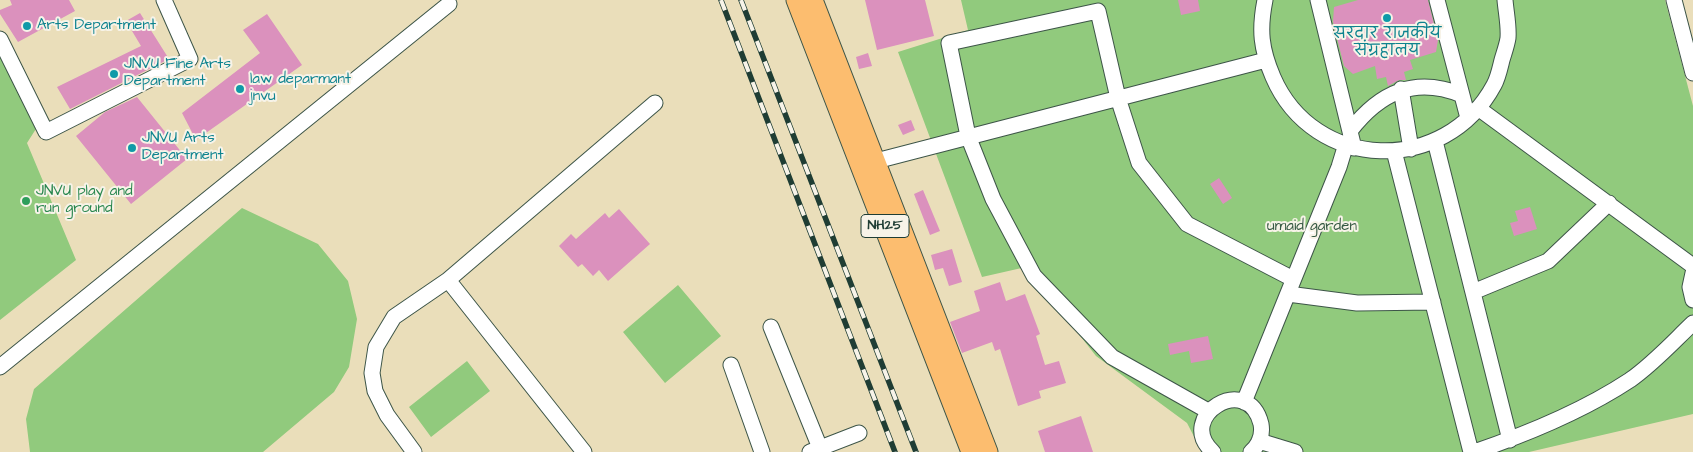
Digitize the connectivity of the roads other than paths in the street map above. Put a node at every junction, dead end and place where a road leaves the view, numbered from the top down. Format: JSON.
{"nodes":[{"id":1,"x":164,"y":0,"type":"edge"},
{"id":2,"x":796,"y":0,"type":"edge"},
{"id":3,"x":813,"y":0,"type":"edge"},
{"id":4,"x":1265,"y":0,"type":"edge"},
{"id":5,"x":1318,"y":0,"type":"edge"},
{"id":6,"x":1437,"y":0,"type":"edge"},
{"id":7,"x":1674,"y":0,"type":"edge"},
{"id":8,"x":1510,"y":1,"type":"edge"},
{"id":9,"x":449,"y":4,"type":"dead end"},
{"id":10,"x":0,"y":39,"type":"edge"},
{"id":11,"x":1690,"y":51,"type":"edge"},
{"id":12,"x":1266,"y":60,"type":"junction"},
{"id":13,"x":1693,"y":73,"type":"edge"},
{"id":14,"x":1401,"y":89,"type":"junction"},
{"id":15,"x":1462,"y":95,"type":"junction"},
{"id":16,"x":1118,"y":98,"type":"junction"},
{"id":17,"x":655,"y":103,"type":"dead end"},
{"id":18,"x":1473,"y":113,"type":"junction"},
{"id":19,"x":968,"y":136,"type":"junction"},
{"id":20,"x":1350,"y":141,"type":"junction"},
{"id":21,"x":1435,"y":141,"type":"junction"},
{"id":22,"x":1411,"y":149,"type":"junction"},
{"id":23,"x":1394,"y":151,"type":"junction"},
{"id":24,"x":876,"y":161,"type":"junction"},
{"id":25,"x":1609,"y":202,"type":"junction"},
{"id":26,"x":1693,"y":266,"type":"edge"},
{"id":27,"x":1693,"y":273,"type":"edge"},
{"id":28,"x":1293,"y":278,"type":"junction"},
{"id":29,"x":448,"y":280,"type":"junction"},
{"id":30,"x":1473,"y":292,"type":"junction"},
{"id":31,"x":1288,"y":294,"type":"junction"},
{"id":32,"x":1693,"y":300,"type":"edge"},
{"id":33,"x":1433,"y":302,"type":"junction"},
{"id":34,"x":1693,"y":324,"type":"edge"},
{"id":35,"x":771,"y":327,"type":"dead end"},
{"id":36,"x":731,"y":365,"type":"dead end"},
{"id":37,"x":0,"y":367,"type":"edge"},
{"id":38,"x":1244,"y":402,"type":"junction"},
{"id":39,"x":1208,"y":411,"type":"junction"},
{"id":40,"x":860,"y":432,"type":"dead end"},
{"id":41,"x":1510,"y":440,"type":"junction"},
{"id":42,"x":1255,"y":447,"type":"edge"},
{"id":43,"x":815,"y":450,"type":"edge"},
{"id":44,"x":414,"y":452,"type":"edge"},
{"id":45,"x":584,"y":452,"type":"edge"},
{"id":46,"x":762,"y":452,"type":"edge"},
{"id":47,"x":971,"y":452,"type":"edge"},
{"id":48,"x":988,"y":452,"type":"edge"},
{"id":49,"x":1213,"y":452,"type":"edge"},
{"id":50,"x":1295,"y":452,"type":"edge"},
{"id":51,"x":1472,"y":452,"type":"edge"}],
"edges":[{"from":1,"to":10,"type":"street"},
{"from":2,"to":47,"type":"main road","number":"NH25"},
{"from":3,"to":24,"type":"main road","number":"NH25"},
{"from":4,"to":12,"type":"street"},
{"from":5,"to":20,"type":"street"},
{"from":6,"to":15,"type":"street"},
{"from":7,"to":11,"type":"street"},
{"from":8,"to":18,"type":"street"},
{"from":9,"to":37,"type":"street"},
{"from":11,"to":13,"type":"street"},
{"from":12,"to":16,"type":"street"},
{"from":12,"to":20,"type":"street"},
{"from":14,"to":15,"type":"street"},
{"from":14,"to":20,"type":"street"},
{"from":14,"to":22,"type":"street"},
{"from":15,"to":18,"type":"street"},
{"from":16,"to":19,"type":"street"},
{"from":16,"to":19,"type":"street"},
{"from":16,"to":28,"type":"street"},
{"from":17,"to":29,"type":"street"},
{"from":18,"to":21,"type":"street"},
{"from":18,"to":25,"type":"street"},
{"from":19,"to":24,"type":"street"},
{"from":19,"to":39,"type":"street"},
{"from":20,"to":23,"type":"street"},
{"from":20,"to":28,"type":"street"},
{"from":21,"to":22,"type":"street"},
{"from":21,"to":30,"type":"street"},
{"from":22,"to":23,"type":"street"},
{"from":23,"to":33,"type":"street"},
{"from":24,"to":48,"type":"main road","number":"NH25"},
{"from":25,"to":26,"type":"street"},
{"from":25,"to":30,"type":"street"},
{"from":27,"to":32,"type":"street"},
{"from":28,"to":31,"type":"street"},
{"from":29,"to":44,"type":"street"},
{"from":29,"to":45,"type":"street"},
{"from":30,"to":41,"type":"street"},
{"from":31,"to":33,"type":"street"},
{"from":31,"to":38,"type":"street"},
{"from":33,"to":51,"type":"street"},
{"from":34,"to":41,"type":"street"},
{"from":35,"to":43,"type":"street"},
{"from":36,"to":46,"type":"street"},
{"from":38,"to":39,"type":"street"},
{"from":38,"to":42,"type":"street"},
{"from":39,"to":49,"type":"street"},
{"from":40,"to":43,"type":"street"},
{"from":41,"to":51,"type":"street"},
{"from":42,"to":50,"type":"street"}]}
